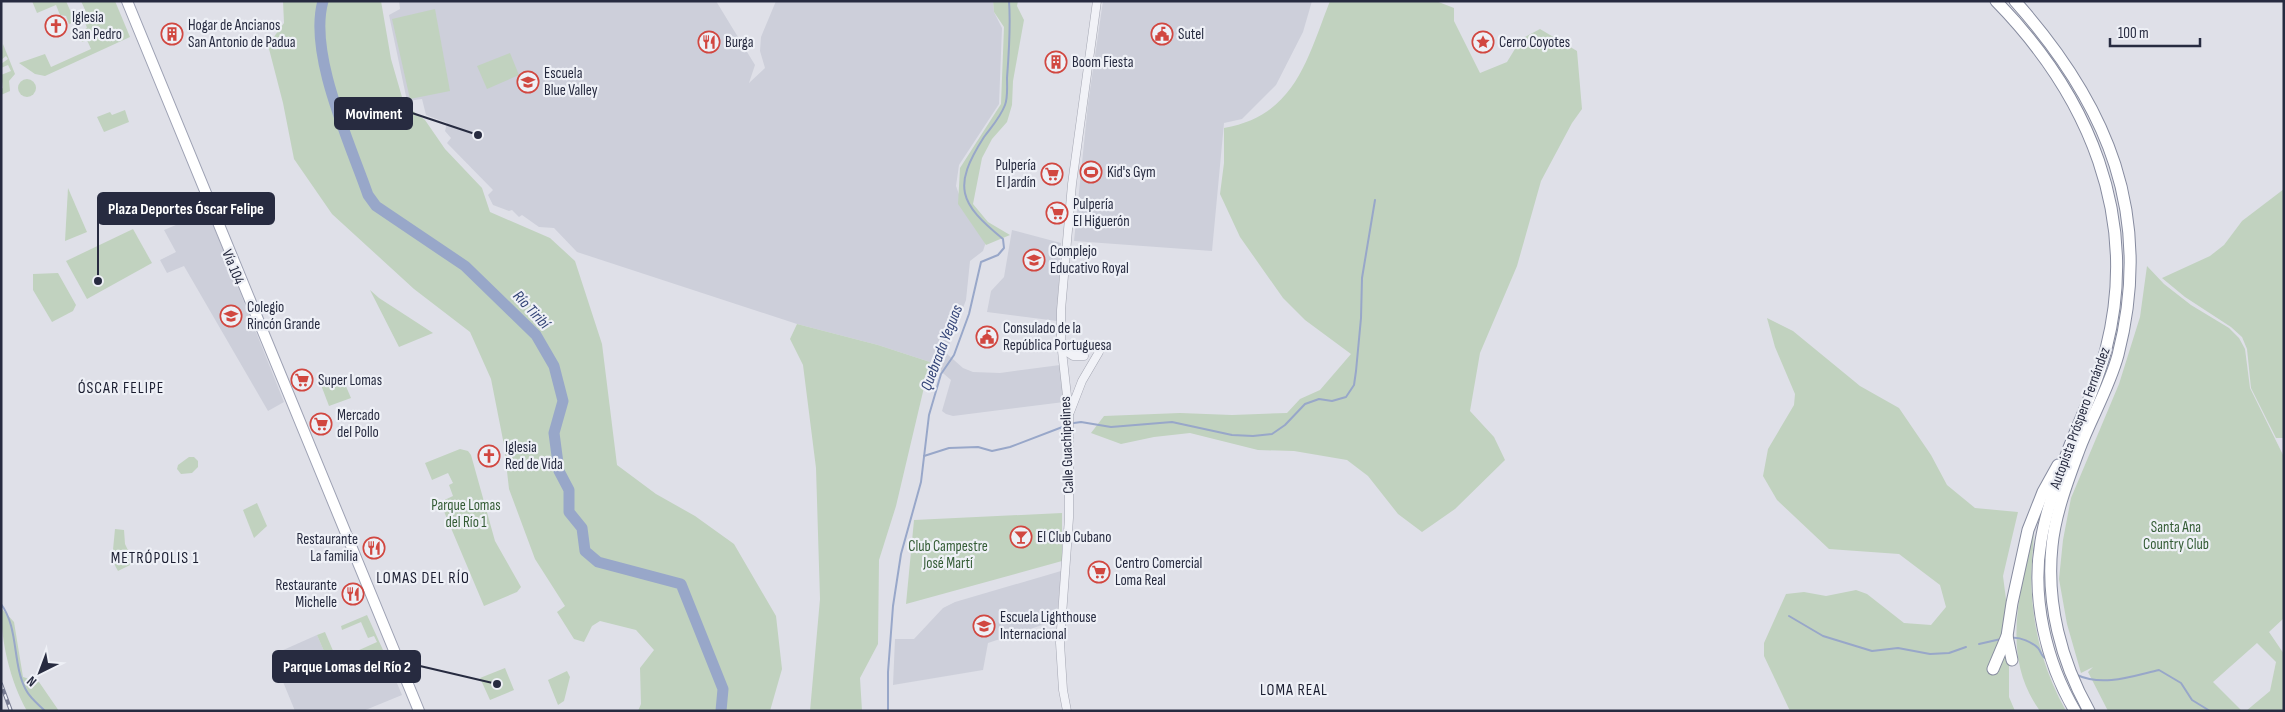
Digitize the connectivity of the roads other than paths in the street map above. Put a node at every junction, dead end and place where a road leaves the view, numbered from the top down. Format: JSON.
{"nodes":[{"id":1,"x":125,"y":1,"type":"edge"},
{"id":2,"x":1097,"y":1,"type":"edge"},
{"id":3,"x":1996,"y":1,"type":"edge"},
{"id":4,"x":2015,"y":1,"type":"edge"},
{"id":5,"x":1061,"y":348,"type":"junction"},
{"id":6,"x":1099,"y":352,"type":"dead end"},
{"id":7,"x":1084,"y":356,"type":"dead end"},
{"id":8,"x":1069,"y":414,"type":"junction"},
{"id":9,"x":2068,"y":452,"type":"junction"},
{"id":10,"x":2007,"y":639,"type":"junction"},
{"id":11,"x":2012,"y":660,"type":"dead end"},
{"id":12,"x":1993,"y":669,"type":"dead end"},
{"id":13,"x":419,"y":711,"type":"edge"},
{"id":14,"x":1066,"y":711,"type":"edge"},
{"id":15,"x":2075,"y":711,"type":"edge"},
{"id":16,"x":2089,"y":711,"type":"edge"}],
"edges":[{"from":1,"to":13,"type":"main road","name":"Vía 104"},
{"from":2,"to":5,"type":"street","name":"Calle Guachipelines"},
{"from":3,"to":9,"type":"highway","name":"Autopista Próspero Fernández"},
{"from":4,"to":16,"type":"highway","name":"Autopista Próspero Fernández"},
{"from":5,"to":7,"type":"street"},
{"from":5,"to":8,"type":"street","name":"Calle Guachipelines"},
{"from":6,"to":8,"type":"street"},
{"from":8,"to":14,"type":"street","name":"Calle Guachipelines"},
{"from":9,"to":10,"type":"highway"},
{"from":9,"to":15,"type":"highway","name":"Autopista Próspero Fernández"},
{"from":10,"to":11,"type":"highway"},
{"from":10,"to":12,"type":"highway"}]}
